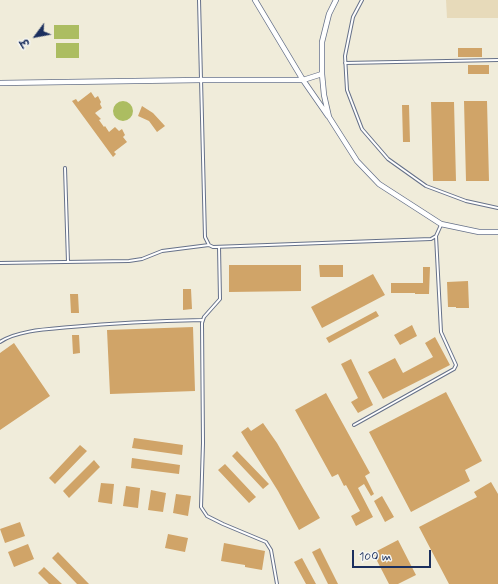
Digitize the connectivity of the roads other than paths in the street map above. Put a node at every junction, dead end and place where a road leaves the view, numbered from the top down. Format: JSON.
{"nodes":[{"id":1,"x":199,"y":0,"type":"edge"},
{"id":2,"x":255,"y":0,"type":"edge"},
{"id":3,"x":336,"y":0,"type":"edge"},
{"id":4,"x":362,"y":0,"type":"edge"},
{"id":5,"x":498,"y":60,"type":"edge"},
{"id":6,"x":345,"y":63,"type":"junction"},
{"id":7,"x":322,"y":74,"type":"junction"},
{"id":8,"x":201,"y":80,"type":"junction"},
{"id":9,"x":303,"y":80,"type":"junction"},
{"id":10,"x":0,"y":83,"type":"edge"},
{"id":11,"x":329,"y":117,"type":"junction"},
{"id":12,"x":65,"y":168,"type":"dead end"},
{"id":13,"x":498,"y":208,"type":"edge"},
{"id":14,"x":441,"y":224,"type":"junction"},
{"id":15,"x":498,"y":232,"type":"edge"},
{"id":16,"x":436,"y":236,"type":"junction"},
{"id":17,"x":209,"y":245,"type":"junction"},
{"id":18,"x":219,"y":246,"type":"junction"},
{"id":19,"x":68,"y":262,"type":"junction"},
{"id":20,"x":0,"y":263,"type":"edge"},
{"id":21,"x":202,"y":320,"type":"junction"},
{"id":22,"x":0,"y":342,"type":"edge"},
{"id":23,"x":354,"y":425,"type":"dead end"},
{"id":24,"x":277,"y":584,"type":"edge"}],
"edges":[{"from":1,"to":8,"type":"lane"},
{"from":2,"to":9,"type":"street"},
{"from":3,"to":7,"type":"street"},
{"from":4,"to":6,"type":"lane"},
{"from":5,"to":6,"type":"lane"},
{"from":6,"to":13,"type":"lane"},
{"from":7,"to":9,"type":"street"},
{"from":7,"to":11,"type":"street"},
{"from":8,"to":9,"type":"street"},
{"from":8,"to":10,"type":"street"},
{"from":8,"to":17,"type":"lane"},
{"from":9,"to":11,"type":"street"},
{"from":11,"to":14,"type":"street"},
{"from":12,"to":19,"type":"lane"},
{"from":14,"to":15,"type":"street"},
{"from":14,"to":16,"type":"lane"},
{"from":16,"to":18,"type":"lane"},
{"from":16,"to":23,"type":"lane"},
{"from":17,"to":18,"type":"lane"},
{"from":17,"to":19,"type":"lane"},
{"from":18,"to":21,"type":"lane"},
{"from":19,"to":20,"type":"lane"},
{"from":21,"to":22,"type":"lane"},
{"from":21,"to":24,"type":"lane"}]}
